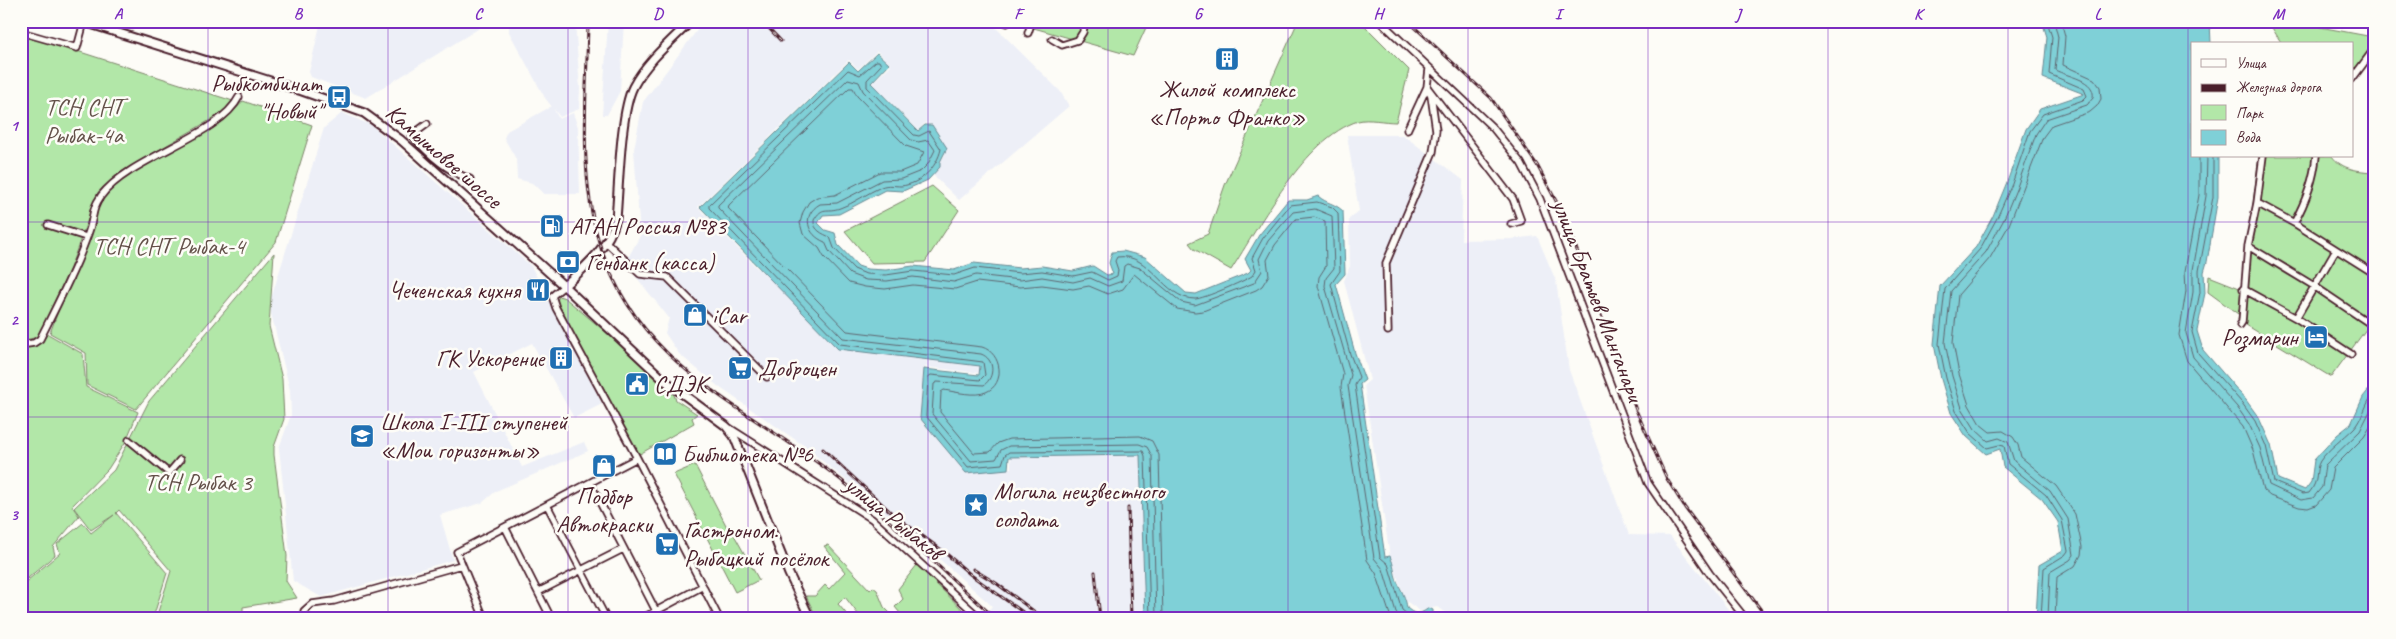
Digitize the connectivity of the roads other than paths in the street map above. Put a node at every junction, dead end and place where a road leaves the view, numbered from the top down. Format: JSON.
{"nodes":[{"id":1,"x":691,"y":21,"type":"edge"},
{"id":2,"x":1032,"y":21,"type":"edge"},
{"id":3,"x":1085,"y":21,"type":"edge"},
{"id":4,"x":1380,"y":21,"type":"edge"},
{"id":5,"x":83,"y":22,"type":"edge"},
{"id":6,"x":21,"y":32,"type":"edge"},
{"id":7,"x":1028,"y":33,"type":"dead end"},
{"id":8,"x":1052,"y":39,"type":"dead end"},
{"id":9,"x":2375,"y":48,"type":"edge"},
{"id":10,"x":1429,"y":69,"type":"junction"},
{"id":11,"x":2354,"y":76,"type":"edge"},
{"id":12,"x":1427,"y":86,"type":"junction"},
{"id":13,"x":239,"y":97,"type":"dead end"},
{"id":14,"x":426,"y":124,"type":"dead end"},
{"id":15,"x":1407,"y":130,"type":"dead end"},
{"id":16,"x":2263,"y":158,"type":"edge"},
{"id":17,"x":2316,"y":158,"type":"edge"},
{"id":18,"x":470,"y":178,"type":"dead end"},
{"id":19,"x":2258,"y":203,"type":"junction"},
{"id":20,"x":2294,"y":223,"type":"junction"},
{"id":21,"x":1511,"y":224,"type":"dead end"},
{"id":22,"x":48,"y":226,"type":"dead end"},
{"id":23,"x":86,"y":237,"type":"junction"},
{"id":24,"x":607,"y":243,"type":"junction"},
{"id":25,"x":2248,"y":246,"type":"junction"},
{"id":26,"x":2335,"y":251,"type":"junction"},
{"id":27,"x":2375,"y":274,"type":"edge"},
{"id":28,"x":564,"y":286,"type":"junction"},
{"id":29,"x":2314,"y":286,"type":"junction"},
{"id":30,"x":2244,"y":289,"type":"junction"},
{"id":31,"x":2296,"y":318,"type":"junction"},
{"id":32,"x":2240,"y":325,"type":"dead end"},
{"id":33,"x":2372,"y":325,"type":"dead end"},
{"id":34,"x":1388,"y":332,"type":"dead end"},
{"id":35,"x":21,"y":345,"type":"edge"},
{"id":36,"x":2351,"y":354,"type":"dead end"},
{"id":37,"x":767,"y":377,"type":"dead end"},
{"id":38,"x":726,"y":426,"type":"junction"},
{"id":39,"x":129,"y":440,"type":"dead end"},
{"id":40,"x":637,"y":458,"type":"junction"},
{"id":41,"x":180,"y":460,"type":"dead end"},
{"id":42,"x":590,"y":483,"type":"junction"},
{"id":43,"x":547,"y":505,"type":"junction"},
{"id":44,"x":505,"y":527,"type":"junction"},
{"id":45,"x":624,"y":548,"type":"junction"},
{"id":46,"x":461,"y":565,"type":"junction"},
{"id":47,"x":581,"y":570,"type":"junction"},
{"id":48,"x":703,"y":586,"type":"junction"},
{"id":49,"x":538,"y":592,"type":"junction"},
{"id":50,"x":656,"y":611,"type":"junction"},
{"id":51,"x":807,"y":617,"type":"edge"},
{"id":52,"x":304,"y":618,"type":"edge"},
{"id":53,"x":484,"y":618,"type":"edge"},
{"id":54,"x":551,"y":618,"type":"edge"},
{"id":55,"x":606,"y":618,"type":"edge"},
{"id":56,"x":643,"y":618,"type":"edge"},
{"id":57,"x":719,"y":618,"type":"edge"},
{"id":58,"x":980,"y":618,"type":"edge"},
{"id":59,"x":1745,"y":618,"type":"edge"}],
"edges":[{"from":1,"to":24,"type":"main road"},
{"from":2,"to":7,"type":"street"},
{"from":3,"to":8,"type":"street"},
{"from":4,"to":10,"type":"street","name":"улица Братьев Манганари"},
{"from":5,"to":6,"type":"street"},
{"from":5,"to":28,"type":"main road","name":"Камышовое шоссе"},
{"from":9,"to":11,"type":"street"},
{"from":10,"to":12,"type":"street"},
{"from":10,"to":59,"type":"street","name":"улица Братьев Манганари"},
{"from":12,"to":15,"type":"street"},
{"from":12,"to":21,"type":"street"},
{"from":12,"to":34,"type":"street"},
{"from":13,"to":23,"type":"street"},
{"from":14,"to":18,"type":"street"},
{"from":16,"to":19,"type":"street"},
{"from":17,"to":20,"type":"street"},
{"from":19,"to":20,"type":"street"},
{"from":19,"to":25,"type":"street"},
{"from":20,"to":26,"type":"street"},
{"from":22,"to":23,"type":"street"},
{"from":23,"to":35,"type":"street"},
{"from":24,"to":28,"type":"main road"},
{"from":24,"to":37,"type":"street"},
{"from":25,"to":29,"type":"street"},
{"from":25,"to":30,"type":"street"},
{"from":26,"to":27,"type":"street"},
{"from":26,"to":29,"type":"street"},
{"from":28,"to":38,"type":"main road","name":"Камышовое шоссе"},
{"from":28,"to":40,"type":"street"},
{"from":29,"to":31,"type":"street"},
{"from":29,"to":33,"type":"street"},
{"from":30,"to":31,"type":"street"},
{"from":30,"to":32,"type":"street"},
{"from":31,"to":36,"type":"street"},
{"from":38,"to":51,"type":"main road"},
{"from":38,"to":58,"type":"street","name":"улица Рыбаков"},
{"from":39,"to":41,"type":"street"},
{"from":40,"to":42,"type":"street"},
{"from":40,"to":48,"type":"street"},
{"from":42,"to":43,"type":"street"},
{"from":42,"to":45,"type":"street"},
{"from":43,"to":44,"type":"street"},
{"from":43,"to":47,"type":"street"},
{"from":44,"to":46,"type":"street"},
{"from":44,"to":49,"type":"street"},
{"from":45,"to":47,"type":"street"},
{"from":45,"to":50,"type":"street"},
{"from":46,"to":52,"type":"street"},
{"from":46,"to":53,"type":"street"},
{"from":47,"to":49,"type":"street"},
{"from":47,"to":55,"type":"street"},
{"from":48,"to":50,"type":"street"},
{"from":48,"to":57,"type":"street"},
{"from":49,"to":54,"type":"street"},
{"from":50,"to":56,"type":"street"}]}
